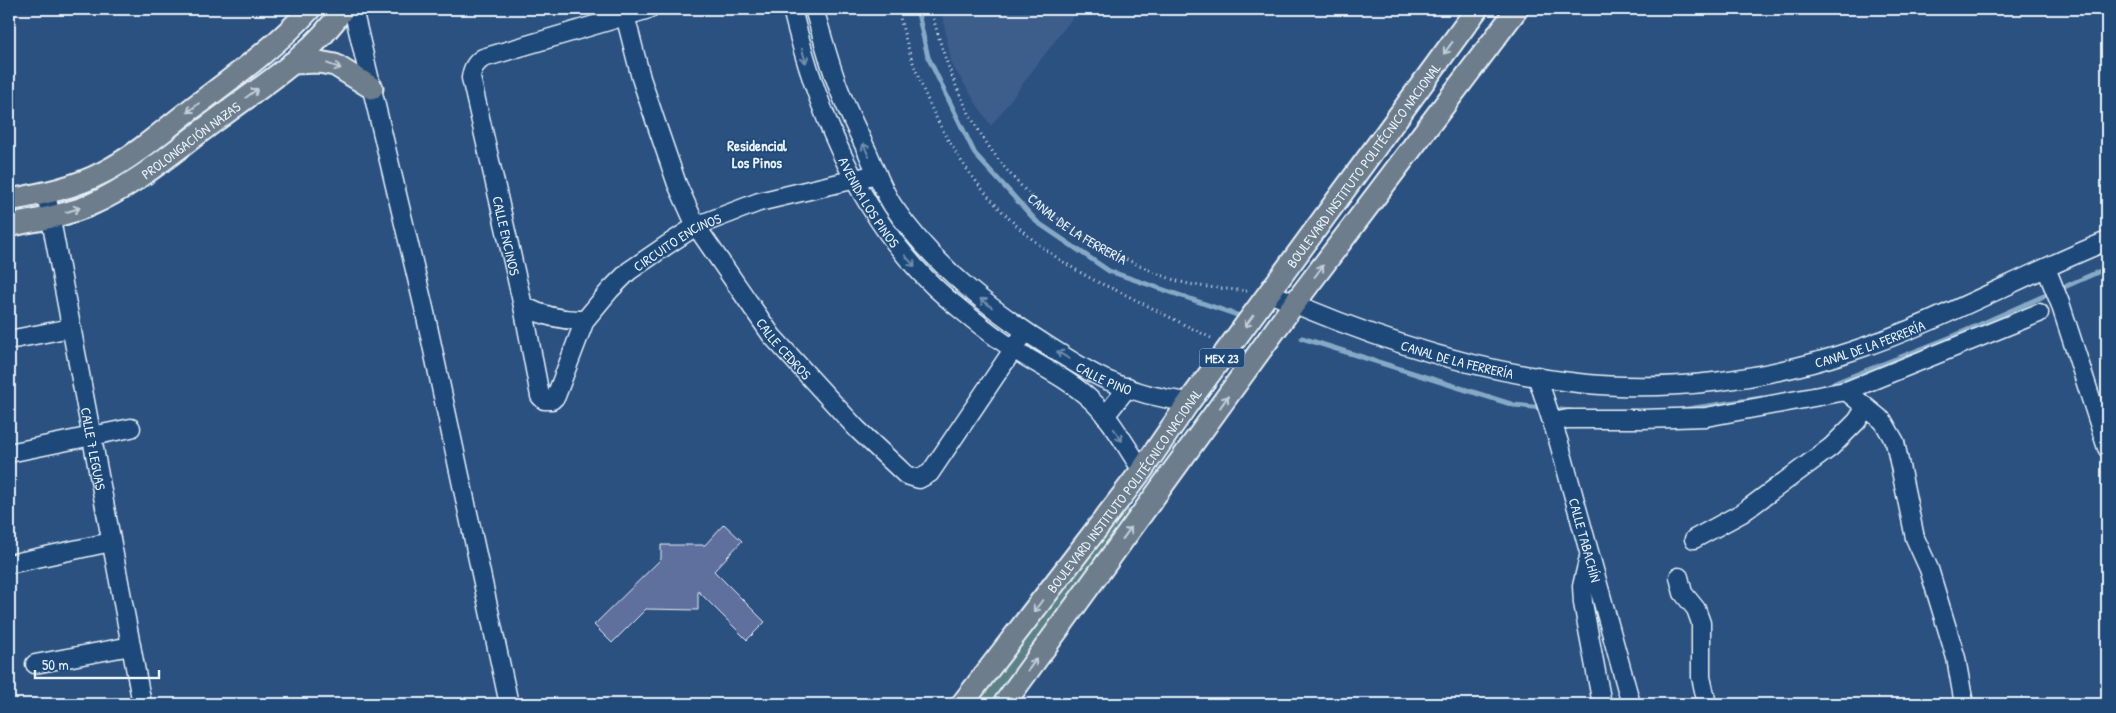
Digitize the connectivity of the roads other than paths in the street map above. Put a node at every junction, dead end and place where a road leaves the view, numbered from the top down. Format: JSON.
{"nodes":[{"id":1,"x":310,"y":9,"type":"edge"},
{"id":2,"x":344,"y":9,"type":"edge"},
{"id":3,"x":353,"y":9,"type":"edge"},
{"id":4,"x":649,"y":9,"type":"edge"},
{"id":5,"x":792,"y":9,"type":"edge"},
{"id":6,"x":814,"y":9,"type":"edge"},
{"id":7,"x":1477,"y":9,"type":"edge"},
{"id":8,"x":1517,"y":9,"type":"edge"},
{"id":9,"x":625,"y":15,"type":"junction"},
{"id":10,"x":292,"y":63,"type":"junction"},
{"id":11,"x":372,"y":88,"type":"junction"},
{"id":12,"x":877,"y":174,"type":"junction"},
{"id":13,"x":856,"y":180,"type":"junction"},
{"id":14,"x":46,"y":193,"type":"junction"},
{"id":15,"x":9,"y":200,"type":"edge"},
{"id":16,"x":51,"y":217,"type":"junction"},
{"id":17,"x":9,"y":226,"type":"edge"},
{"id":18,"x":696,"y":226,"type":"junction"},
{"id":19,"x":2107,"y":241,"type":"edge"},
{"id":20,"x":2048,"y":274,"type":"junction"},
{"id":21,"x":1270,"y":293,"type":"junction"},
{"id":22,"x":1294,"y":304,"type":"junction"},
{"id":23,"x":523,"y":306,"type":"junction"},
{"id":24,"x":2039,"y":313,"type":"dead end"},
{"id":25,"x":585,"y":320,"type":"junction"},
{"id":26,"x":71,"y":328,"type":"junction"},
{"id":27,"x":1025,"y":332,"type":"junction"},
{"id":28,"x":9,"y":340,"type":"edge"},
{"id":29,"x":1014,"y":350,"type":"junction"},
{"id":30,"x":1082,"y":367,"type":"junction"},
{"id":31,"x":1537,"y":376,"type":"junction"},
{"id":32,"x":1069,"y":382,"type":"junction"},
{"id":33,"x":1128,"y":387,"type":"junction"},
{"id":34,"x":1846,"y":391,"type":"junction"},
{"id":35,"x":548,"y":401,"type":"joint"},
{"id":36,"x":1189,"y":402,"type":"junction"},
{"id":37,"x":1866,"y":407,"type":"junction"},
{"id":38,"x":1549,"y":413,"type":"junction"},
{"id":39,"x":1106,"y":416,"type":"junction"},
{"id":40,"x":132,"y":428,"type":"dead end"},
{"id":41,"x":92,"y":437,"type":"junction"},
{"id":42,"x":2107,"y":448,"type":"edge"},
{"id":43,"x":9,"y":453,"type":"edge"},
{"id":44,"x":1142,"y":470,"type":"junction"},
{"id":45,"x":1158,"y":490,"type":"junction"},
{"id":46,"x":1694,"y":539,"type":"dead end"},
{"id":47,"x":111,"y":542,"type":"junction"},
{"id":48,"x":1589,"y":556,"type":"junction"},
{"id":49,"x":9,"y":564,"type":"edge"},
{"id":50,"x":1678,"y":577,"type":"dead end"},
{"id":51,"x":131,"y":646,"type":"junction"},
{"id":52,"x":35,"y":664,"type":"dead end"},
{"id":53,"x":142,"y":704,"type":"edge"},
{"id":54,"x":509,"y":704,"type":"edge"},
{"id":55,"x":962,"y":704,"type":"edge"},
{"id":56,"x":1004,"y":704,"type":"edge"},
{"id":57,"x":1602,"y":704,"type":"edge"},
{"id":58,"x":1631,"y":704,"type":"edge"},
{"id":59,"x":1707,"y":704,"type":"edge"},
{"id":60,"x":1964,"y":704,"type":"edge"}],
"edges":[{"from":1,"to":14,"type":"main road","name":"PROLONGACIÓN NAZAS","one_way":true},
{"from":2,"to":10,"type":"main road","name":"PROLONGACIÓN NAZAS"},
{"from":3,"to":11,"type":"street"},
{"from":4,"to":9,"type":"street"},
{"from":5,"to":13,"type":"street","name":"AVENIDA LOS PINOS","one_way":true},
{"from":12,"to":6,"type":"street","name":"AVENIDA LOS PINOS","one_way":true},
{"from":7,"to":21,"type":"main road","name":"BOULEVARD INSTITUTO POLITÉCNICO NACIONAL","number":"MEX 23","one_way":true},
{"from":22,"to":8,"type":"main road","name":"BOULEVARD INSTITUTO POLITÉCNICO NACIONAL","number":"MEX 23","one_way":true},
{"from":9,"to":18,"type":"street","name":"CALLE CEDROS"},
{"from":9,"to":23,"type":"street","name":"CALLE ENCINOS"},
{"from":10,"to":11,"type":"main road","one_way":true},
{"from":16,"to":10,"type":"main road","name":"PROLONGACIÓN NAZAS","one_way":true},
{"from":11,"to":54,"type":"street"},
{"from":12,"to":13,"type":"street","name":"CIRCUITO ENCINOS"},
{"from":27,"to":12,"type":"street","name":"AVENIDA LOS PINOS","one_way":true},
{"from":13,"to":18,"type":"street","name":"CIRCUITO ENCINOS"},
{"from":13,"to":29,"type":"street","name":"AVENIDA LOS PINOS","one_way":true},
{"from":14,"to":15,"type":"main road","name":"PROLONGACIÓN NAZAS"},
{"from":14,"to":16,"type":"street","name":"CALLE 7 LEGUAS"},
{"from":16,"to":17,"type":"main road","name":"PROLONGACIÓN NAZAS"},
{"from":16,"to":26,"type":"street","name":"CALLE 7 LEGUAS"},
{"from":18,"to":25,"type":"street","name":"CIRCUITO ENCINOS"},
{"from":18,"to":29,"type":"street","name":"CALLE CEDROS"},
{"from":19,"to":20,"type":"street","name":"CANAL DE LA FERRERÍA"},
{"from":20,"to":31,"type":"street","name":"CANAL DE LA FERRERÍA"},
{"from":20,"to":42,"type":"street"},
{"from":21,"to":22,"type":"street","name":"CANAL DE LA FERRERÍA"},
{"from":21,"to":36,"type":"main road","name":"BOULEVARD INSTITUTO POLITÉCNICO NACIONAL","number":"MEX 23","one_way":true},
{"from":22,"to":31,"type":"street","name":"CANAL DE LA FERRERÍA"},
{"from":45,"to":22,"type":"main road","name":"BOULEVARD INSTITUTO POLITÉCNICO NACIONAL","number":"MEX 23","one_way":true},
{"from":23,"to":25,"type":"street"},
{"from":23,"to":35,"type":"street","name":"CALLE ENCINOS"},
{"from":24,"to":34,"type":"street"},
{"from":25,"to":35,"type":"street","name":"CIRCUITO ENCINOS"},
{"from":26,"to":28,"type":"street"},
{"from":26,"to":41,"type":"street","name":"CALLE 7 LEGUAS"},
{"from":27,"to":29,"type":"street","name":"CALLE CEDROS"},
{"from":30,"to":27,"type":"street","name":"CALLE PINO","one_way":true},
{"from":29,"to":32,"type":"street","name":"CALLE PINO"},
{"from":30,"to":32,"type":"street"},
{"from":30,"to":33,"type":"street","name":"CALLE PINO"},
{"from":31,"to":38,"type":"street","name":"CALLE TABACHÍN"},
{"from":32,"to":39,"type":"street","name":"CALLE PINO"},
{"from":33,"to":36,"type":"street","name":"CALLE PINO"},
{"from":33,"to":39,"type":"street"},
{"from":34,"to":37,"type":"street"},
{"from":34,"to":38,"type":"street"},
{"from":36,"to":44,"type":"main road","name":"BOULEVARD INSTITUTO POLITÉCNICO NACIONAL","number":"MEX 23"},
{"from":37,"to":46,"type":"street"},
{"from":37,"to":60,"type":"street"},
{"from":38,"to":48,"type":"street","name":"CALLE TABACHÍN"},
{"from":39,"to":44,"type":"street","name":"CALLE PINO","one_way":true},
{"from":40,"to":41,"type":"street"},
{"from":41,"to":43,"type":"street"},
{"from":41,"to":47,"type":"street","name":"CALLE 7 LEGUAS"},
{"from":44,"to":45,"type":"main road"},
{"from":44,"to":55,"type":"main road","name":"BOULEVARD INSTITUTO POLITÉCNICO NACIONAL","number":"MEX 23","one_way":true},
{"from":56,"to":45,"type":"main road","name":"BOULEVARD INSTITUTO POLITÉCNICO NACIONAL","number":"MEX 23","one_way":true},
{"from":47,"to":49,"type":"street"},
{"from":47,"to":51,"type":"street","name":"CALLE 7 LEGUAS"},
{"from":48,"to":57,"type":"street"},
{"from":48,"to":58,"type":"street","name":"CALLE TABACHÍN"},
{"from":50,"to":59,"type":"street"},
{"from":51,"to":52,"type":"street"},
{"from":51,"to":53,"type":"street","name":"CALLE 7 LEGUAS"}]}
